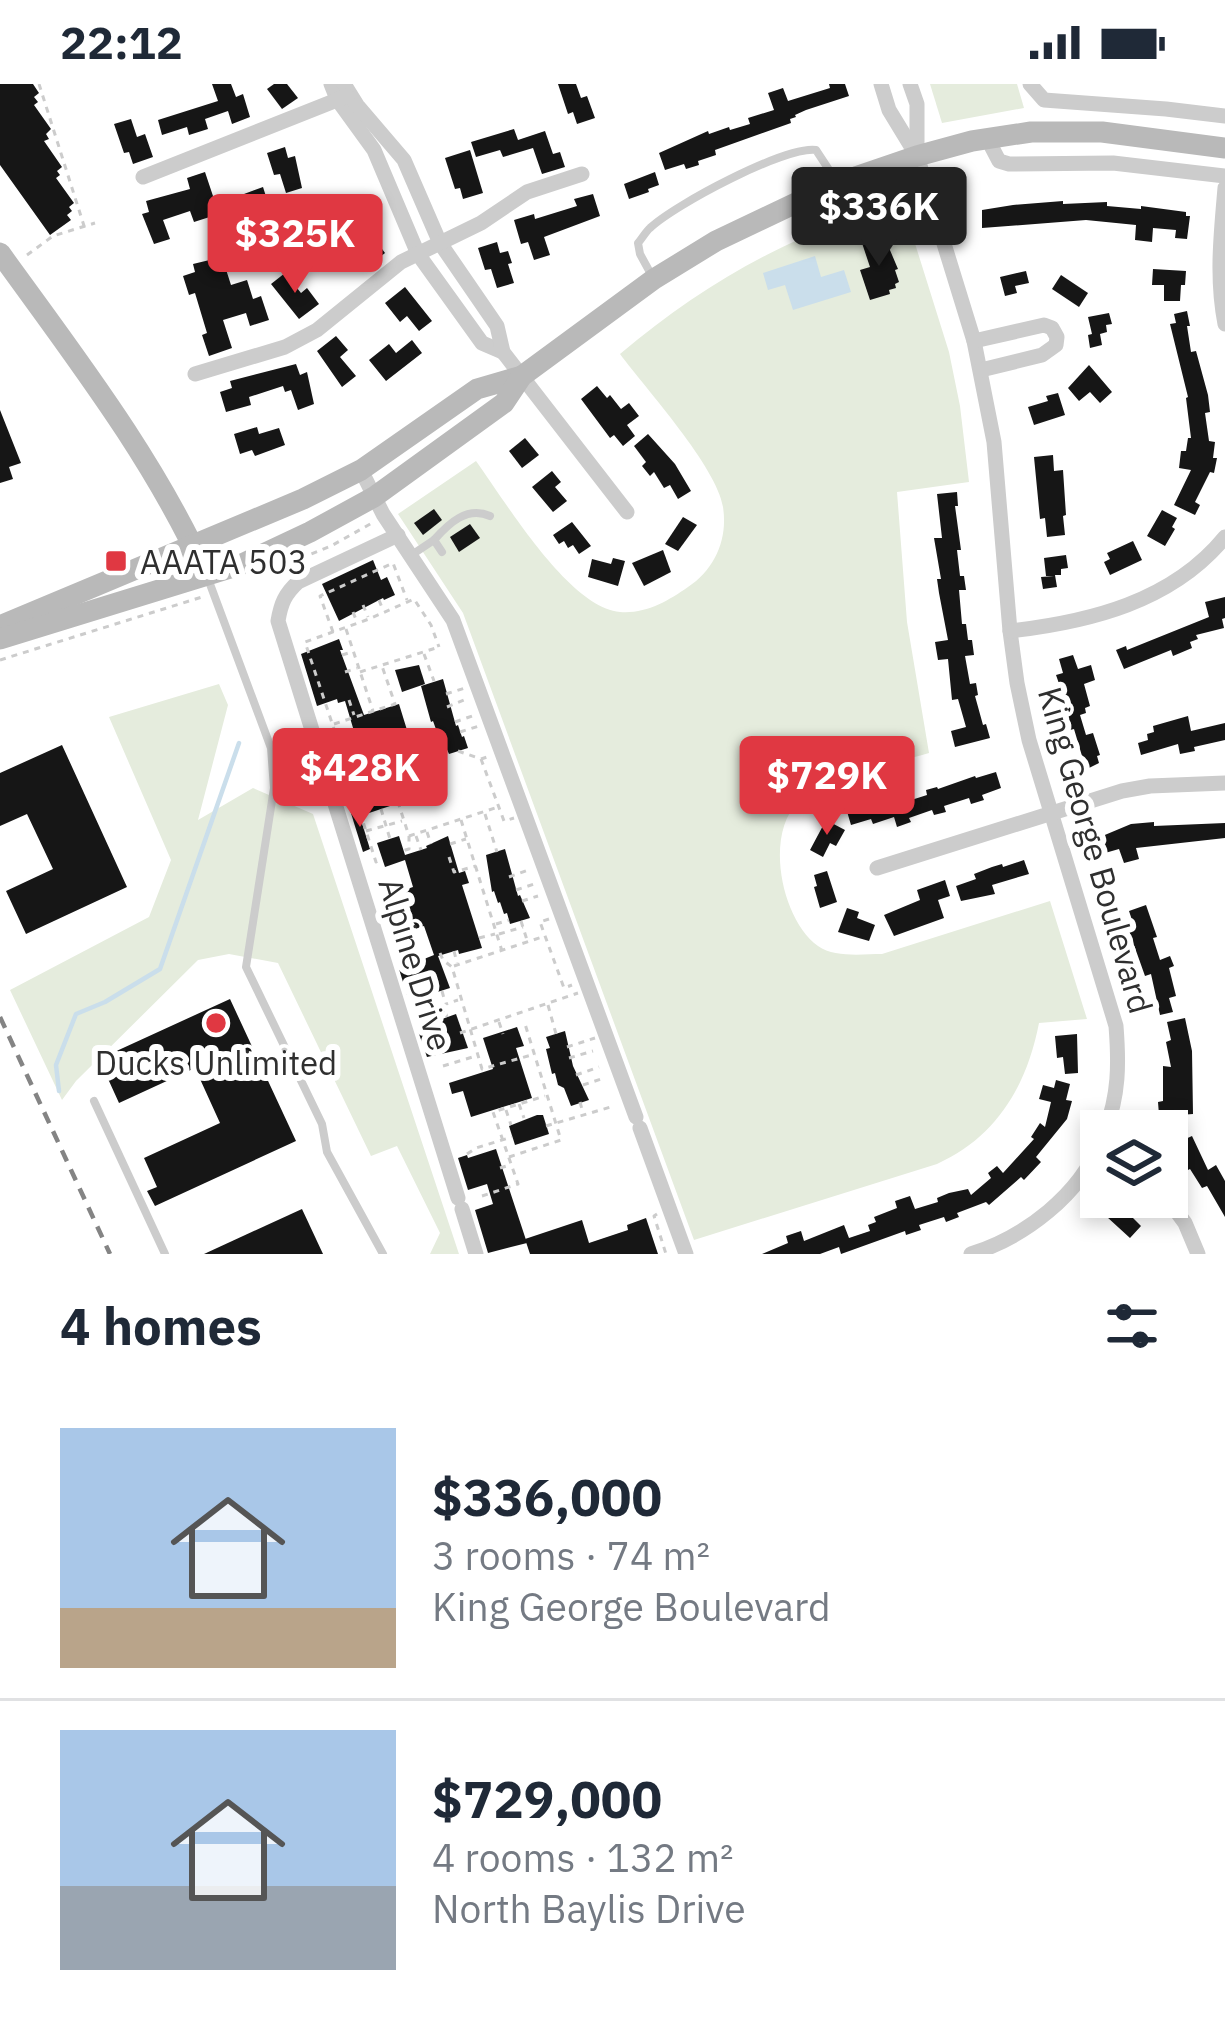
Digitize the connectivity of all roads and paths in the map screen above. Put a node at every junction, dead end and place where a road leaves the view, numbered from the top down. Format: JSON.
{"nodes":[{"id":1,"x":39,"y":84,"type":"edge"},
{"id":2,"x":880,"y":84,"type":"edge"},
{"id":3,"x":910,"y":84,"type":"edge"},
{"id":4,"x":1030,"y":84,"type":"edge"},
{"id":5,"x":340,"y":91,"type":"edge"},
{"id":6,"x":1225,"y":116,"type":"edge"},
{"id":7,"x":987,"y":138,"type":"junction"},
{"id":8,"x":1225,"y":148,"type":"edge"},
{"id":9,"x":917,"y":156,"type":"junction"},
{"id":10,"x":582,"y":174,"type":"dead end"},
{"id":11,"x":1225,"y":176,"type":"edge"},
{"id":12,"x":143,"y":177,"type":"dead end"},
{"id":13,"x":838,"y":183,"type":"junction"},
{"id":14,"x":1225,"y":188,"type":"edge"},
{"id":15,"x":95,"y":223,"type":"dead end"},
{"id":16,"x":84,"y":227,"type":"junction"},
{"id":17,"x":440,"y":243,"type":"junction"},
{"id":18,"x":0,"y":254,"type":"edge"},
{"id":19,"x":418,"y":254,"type":"junction"},
{"id":20,"x":27,"y":255,"type":"dead end"},
{"id":21,"x":654,"y":279,"type":"junction"},
{"id":22,"x":1225,"y":324,"type":"edge"},
{"id":23,"x":974,"y":340,"type":"junction"},
{"id":24,"x":503,"y":352,"type":"junction"},
{"id":25,"x":981,"y":370,"type":"junction"},
{"id":26,"x":195,"y":374,"type":"dead end"},
{"id":27,"x":522,"y":376,"type":"junction"},
{"id":28,"x":361,"y":470,"type":"junction"},
{"id":29,"x":379,"y":506,"type":"junction"},
{"id":30,"x":627,"y":512,"type":"dead end"},
{"id":31,"x":490,"y":516,"type":"dead end"},
{"id":32,"x":398,"y":535,"type":"junction"},
{"id":33,"x":1225,"y":537,"type":"edge"},
{"id":34,"x":434,"y":540,"type":"junction"},
{"id":35,"x":193,"y":546,"type":"junction"},
{"id":36,"x":442,"y":553,"type":"dead end"},
{"id":37,"x":411,"y":555,"type":"junction"},
{"id":38,"x":1219,"y":555,"type":"edge"},
{"id":39,"x":206,"y":574,"type":"junction"},
{"id":40,"x":262,"y":574,"type":"dead end"},
{"id":41,"x":366,"y":575,"type":"junction"},
{"id":42,"x":370,"y":582,"type":"dead end"},
{"id":43,"x":400,"y":583,"type":"junction"},
{"id":44,"x":392,"y":587,"type":"dead end"},
{"id":45,"x":330,"y":591,"type":"junction"},
{"id":46,"x":194,"y":599,"type":"dead end"},
{"id":47,"x":335,"y":600,"type":"dead end"},
{"id":48,"x":379,"y":600,"type":"dead end"},
{"id":49,"x":408,"y":602,"type":"junction"},
{"id":50,"x":363,"y":605,"type":"dead end"},
{"id":51,"x":335,"y":612,"type":"dead end"},
{"id":52,"x":353,"y":612,"type":"dead end"},
{"id":53,"x":384,"y":612,"type":"junction"},
{"id":54,"x":327,"y":615,"type":"junction"},
{"id":55,"x":369,"y":619,"type":"junction"},
{"id":56,"x":358,"y":623,"type":"junction"},
{"id":57,"x":0,"y":626,"type":"edge"},
{"id":58,"x":346,"y":627,"type":"junction"},
{"id":59,"x":1010,"y":631,"type":"junction"},
{"id":60,"x":331,"y":633,"type":"junction"},
{"id":61,"x":0,"y":639,"type":"edge"},
{"id":62,"x":331,"y":641,"type":"dead end"},
{"id":63,"x":451,"y":643,"type":"dead end"},
{"id":64,"x":439,"y":647,"type":"junction"},
{"id":65,"x":354,"y":651,"type":"junction"},
{"id":66,"x":424,"y":652,"type":"junction"},
{"id":67,"x":342,"y":655,"type":"dead end"},
{"id":68,"x":407,"y":657,"type":"junction"},
{"id":69,"x":0,"y":660,"type":"edge"},
{"id":70,"x":381,"y":665,"type":"junction"},
{"id":71,"x":411,"y":667,"type":"dead end"},
{"id":72,"x":345,"y":672,"type":"dead end"},
{"id":73,"x":361,"y":673,"type":"junction"},
{"id":74,"x":398,"y":679,"type":"dead end"},
{"id":75,"x":434,"y":681,"type":"dead end"},
{"id":76,"x":387,"y":682,"type":"junction"},
{"id":77,"x":351,"y":683,"type":"dead end"},
{"id":78,"x":467,"y":687,"type":"dead end"},
{"id":79,"x":446,"y":694,"type":"dead end"},
{"id":80,"x":471,"y":698,"type":"dead end"},
{"id":81,"x":349,"y":700,"type":"dead end"},
{"id":82,"x":447,"y":707,"type":"dead end"},
{"id":83,"x":373,"y":711,"type":"junction"},
{"id":84,"x":477,"y":714,"type":"dead end"},
{"id":85,"x":355,"y":717,"type":"junction"},
{"id":86,"x":454,"y":722,"type":"dead end"},
{"id":87,"x":332,"y":724,"type":"junction"},
{"id":88,"x":481,"y":725,"type":"dead end"},
{"id":89,"x":460,"y":732,"type":"dead end"},
{"id":90,"x":339,"y":744,"type":"dead end"},
{"id":91,"x":410,"y":745,"type":"dead end"},
{"id":92,"x":458,"y":751,"type":"dead end"},
{"id":93,"x":492,"y":755,"type":"dead end"},
{"id":94,"x":481,"y":759,"type":"junction"},
{"id":95,"x":416,"y":765,"type":"junction"},
{"id":96,"x":400,"y":770,"type":"dead end"},
{"id":97,"x":388,"y":782,"type":"dead end"},
{"id":98,"x":1225,"y":783,"type":"edge"},
{"id":99,"x":389,"y":791,"type":"junction"},
{"id":100,"x":363,"y":795,"type":"dead end"},
{"id":101,"x":498,"y":807,"type":"junction"},
{"id":102,"x":381,"y":809,"type":"dead end"},
{"id":103,"x":485,"y":812,"type":"junction"},
{"id":104,"x":1050,"y":812,"type":"junction"},
{"id":105,"x":514,"y":818,"type":"dead end"},
{"id":106,"x":404,"y":820,"type":"junction"},
{"id":107,"x":461,"y":820,"type":"junction"},
{"id":108,"x":386,"y":825,"type":"junction"},
{"id":109,"x":366,"y":831,"type":"junction"},
{"id":110,"x":426,"y":831,"type":"junction"},
{"id":111,"x":412,"y":835,"type":"junction"},
{"id":112,"x":390,"y":839,"type":"dead end"},
{"id":113,"x":467,"y":839,"type":"junction"},
{"id":114,"x":430,"y":844,"type":"dead end"},
{"id":115,"x":450,"y":844,"type":"dead end"},
{"id":116,"x":381,"y":846,"type":"dead end"},
{"id":117,"x":372,"y":848,"type":"junction"},
{"id":118,"x":421,"y":850,"type":"dead end"},
{"id":119,"x":402,"y":851,"type":"dead end"},
{"id":120,"x":497,"y":852,"type":"dead end"},
{"id":121,"x":449,"y":857,"type":"dead end"},
{"id":122,"x":382,"y":860,"type":"dead end"},
{"id":123,"x":476,"y":866,"type":"junction"},
{"id":124,"x":877,"y":868,"type":"dead end"},
{"id":125,"x":532,"y":869,"type":"dead end"},
{"id":126,"x":509,"y":877,"type":"dead end"},
{"id":127,"x":537,"y":883,"type":"dead end"},
{"id":128,"x":516,"y":890,"type":"dead end"},
{"id":129,"x":542,"y":894,"type":"dead end"},
{"id":130,"x":523,"y":901,"type":"dead end"},
{"id":131,"x":509,"y":920,"type":"dead end"},
{"id":132,"x":521,"y":921,"type":"dead end"},
{"id":133,"x":540,"y":922,"type":"dead end"},
{"id":134,"x":494,"y":925,"type":"junction"},
{"id":135,"x":523,"y":928,"type":"junction"},
{"id":136,"x":497,"y":934,"type":"junction"},
{"id":137,"x":545,"y":936,"type":"junction"},
{"id":138,"x":479,"y":938,"type":"dead end"},
{"id":139,"x":528,"y":942,"type":"junction"},
{"id":140,"x":502,"y":950,"type":"junction"},
{"id":141,"x":454,"y":951,"type":"dead end"},
{"id":142,"x":466,"y":951,"type":"dead end"},
{"id":143,"x":440,"y":953,"type":"dead end"},
{"id":144,"x":470,"y":962,"type":"junction"},
{"id":145,"x":454,"y":967,"type":"junction"},
{"id":146,"x":443,"y":973,"type":"dead end"},
{"id":147,"x":576,"y":984,"type":"dead end"},
{"id":148,"x":442,"y":991,"type":"dead end"},
{"id":149,"x":579,"y":992,"type":"dead end"},
{"id":150,"x":461,"y":1000,"type":"junction"},
{"id":151,"x":445,"y":1004,"type":"junction"},
{"id":152,"x":547,"y":1004,"type":"junction"},
{"id":153,"x":447,"y":1016,"type":"dead end"},
{"id":154,"x":499,"y":1021,"type":"junction"},
{"id":155,"x":525,"y":1024,"type":"dead end"},
{"id":156,"x":470,"y":1030,"type":"junction"},
{"id":157,"x":460,"y":1033,"type":"dead end"},
{"id":158,"x":503,"y":1034,"type":"dead end"},
{"id":159,"x":529,"y":1034,"type":"junction"},
{"id":160,"x":556,"y":1034,"type":"dead end"},
{"id":161,"x":521,"y":1037,"type":"dead end"},
{"id":162,"x":597,"y":1038,"type":"dead end"},
{"id":163,"x":485,"y":1046,"type":"dead end"},
{"id":164,"x":567,"y":1046,"type":"dead end"},
{"id":165,"x":601,"y":1049,"type":"dead end"},
{"id":166,"x":458,"y":1051,"type":"dead end"},
{"id":167,"x":477,"y":1052,"type":"junction"},
{"id":168,"x":535,"y":1054,"type":"junction"},
{"id":169,"x":569,"y":1058,"type":"dead end"},
{"id":170,"x":460,"y":1060,"type":"junction"},
{"id":171,"x":607,"y":1064,"type":"dead end"},
{"id":172,"x":443,"y":1066,"type":"dead end"},
{"id":173,"x":577,"y":1075,"type":"dead end"},
{"id":174,"x":611,"y":1076,"type":"dead end"},
{"id":175,"x":583,"y":1085,"type":"dead end"},
{"id":176,"x":547,"y":1095,"type":"junction"},
{"id":177,"x":94,"y":1101,"type":"dead end"},
{"id":178,"x":580,"y":1102,"type":"dead end"},
{"id":179,"x":519,"y":1104,"type":"junction"},
{"id":180,"x":622,"y":1104,"type":"dead end"},
{"id":181,"x":506,"y":1108,"type":"junction"},
{"id":182,"x":1113,"y":1110,"type":"edge"},
{"id":183,"x":584,"y":1115,"type":"junction"},
{"id":184,"x":524,"y":1118,"type":"dead end"},
{"id":185,"x":556,"y":1123,"type":"junction"},
{"id":186,"x":512,"y":1125,"type":"dead end"},
{"id":187,"x":546,"y":1126,"type":"dead end"},
{"id":188,"x":512,"y":1137,"type":"dead end"},
{"id":189,"x":529,"y":1138,"type":"dead end"},
{"id":190,"x":503,"y":1139,"type":"junction"},
{"id":191,"x":532,"y":1149,"type":"junction"},
{"id":192,"x":467,"y":1154,"type":"dead end"},
{"id":193,"x":509,"y":1157,"type":"junction"},
{"id":194,"x":512,"y":1165,"type":"junction"},
{"id":195,"x":500,"y":1168,"type":"dead end"},
{"id":196,"x":1080,"y":1176,"type":"edge"},
{"id":197,"x":482,"y":1196,"type":"dead end"},
{"id":198,"x":663,"y":1211,"type":"dead end"},
{"id":199,"x":1181,"y":1218,"type":"edge"},
{"id":200,"x":1003,"y":1248,"type":"edge"},
{"id":201,"x":164,"y":1254,"type":"edge"},
{"id":202,"x":383,"y":1254,"type":"edge"},
{"id":203,"x":476,"y":1254,"type":"edge"},
{"id":204,"x":666,"y":1254,"type":"edge"},
{"id":205,"x":686,"y":1254,"type":"edge"},
{"id":206,"x":971,"y":1254,"type":"edge"},
{"id":207,"x":1198,"y":1254,"type":"edge"}],
"edges":[{"from":1,"to":16,"type":"path"},
{"from":2,"to":9,"type":"street","name":"King George Boulevard"},
{"from":3,"to":9,"type":"street","name":"King George Boulevard"},
{"from":4,"to":6,"type":"street"},
{"from":5,"to":12,"type":"street"},
{"from":5,"to":17,"type":"street"},
{"from":5,"to":19,"type":"street"},
{"from":7,"to":8,"type":"main road"},
{"from":7,"to":9,"type":"main road"},
{"from":7,"to":11,"type":"street"},
{"from":9,"to":13,"type":"main road"},
{"from":9,"to":23,"type":"street","name":"King George Boulevard"},
{"from":10,"to":17,"type":"street"},
{"from":13,"to":21,"type":"main road"},
{"from":13,"to":21,"type":"lane"},
{"from":14,"to":22,"type":"street"},
{"from":15,"to":16,"type":"path"},
{"from":16,"to":20,"type":"path"},
{"from":17,"to":19,"type":"street"},
{"from":17,"to":24,"type":"street"},
{"from":18,"to":35,"type":"main road"},
{"from":19,"to":24,"type":"street"},
{"from":19,"to":26,"type":"street"},
{"from":21,"to":27,"type":"main road"},
{"from":23,"to":25,"type":"street","name":"King George Boulevard"},
{"from":23,"to":25,"type":"street"},
{"from":24,"to":27,"type":"street"},
{"from":25,"to":59,"type":"street","name":"King George Boulevard"},
{"from":27,"to":28,"type":"main road"},
{"from":27,"to":29,"type":"main road"},
{"from":27,"to":30,"type":"street"},
{"from":28,"to":29,"type":"street"},
{"from":28,"to":35,"type":"main road"},
{"from":29,"to":32,"type":"street"},
{"from":29,"to":39,"type":"main road"},
{"from":29,"to":40,"type":"path"},
{"from":31,"to":34,"type":"lane"},
{"from":32,"to":37,"type":"street"},
{"from":32,"to":203,"type":"street","name":"Alpine Drive"},
{"from":33,"to":38,"type":"street"},
{"from":34,"to":36,"type":"lane"},
{"from":34,"to":37,"type":"lane"},
{"from":35,"to":39,"type":"main road"},
{"from":35,"to":57,"type":"main road"},
{"from":37,"to":205,"type":"street"},
{"from":38,"to":59,"type":"street"},
{"from":39,"to":61,"type":"main road"},
{"from":39,"to":202,"type":"lane"},
{"from":41,"to":42,"type":"path"},
{"from":41,"to":43,"type":"path"},
{"from":41,"to":45,"type":"path"},
{"from":43,"to":44,"type":"path"},
{"from":43,"to":49,"type":"path"},
{"from":45,"to":47,"type":"path"},
{"from":45,"to":54,"type":"path"},
{"from":46,"to":69,"type":"path"},
{"from":48,"to":53,"type":"path"},
{"from":49,"to":53,"type":"path"},
{"from":49,"to":64,"type":"path"},
{"from":50,"to":55,"type":"path"},
{"from":51,"to":54,"type":"path"},
{"from":52,"to":56,"type":"path"},
{"from":53,"to":55,"type":"path"},
{"from":54,"to":60,"type":"path"},
{"from":55,"to":56,"type":"path"},
{"from":56,"to":58,"type":"path"},
{"from":58,"to":60,"type":"path"},
{"from":58,"to":65,"type":"path"},
{"from":59,"to":104,"type":"street","name":"King George Boulevard"},
{"from":60,"to":62,"type":"path"},
{"from":60,"to":87,"type":"path"},
{"from":63,"to":64,"type":"path"},
{"from":64,"to":66,"type":"path"},
{"from":65,"to":67,"type":"path"},
{"from":65,"to":73,"type":"path"},
{"from":66,"to":68,"type":"path"},
{"from":66,"to":75,"type":"path"},
{"from":68,"to":70,"type":"path"},
{"from":68,"to":71,"type":"path"},
{"from":70,"to":73,"type":"path"},
{"from":70,"to":76,"type":"path"},
{"from":72,"to":73,"type":"path"},
{"from":73,"to":77,"type":"path"},
{"from":73,"to":83,"type":"path"},
{"from":74,"to":76,"type":"path"},
{"from":76,"to":83,"type":"path"},
{"from":78,"to":79,"type":"path"},
{"from":80,"to":82,"type":"path"},
{"from":81,"to":85,"type":"path"},
{"from":83,"to":85,"type":"path"},
{"from":84,"to":86,"type":"path"},
{"from":85,"to":87,"type":"path"},
{"from":87,"to":90,"type":"path"},
{"from":88,"to":89,"type":"path"},
{"from":91,"to":95,"type":"path"},
{"from":92,"to":94,"type":"path"},
{"from":93,"to":94,"type":"path"},
{"from":94,"to":101,"type":"path"},
{"from":95,"to":96,"type":"path"},
{"from":95,"to":99,"type":"path"},
{"from":97,"to":99,"type":"path"},
{"from":98,"to":104,"type":"street"},
{"from":99,"to":106,"type":"path"},
{"from":100,"to":109,"type":"path"},
{"from":101,"to":103,"type":"path"},
{"from":101,"to":105,"type":"path"},
{"from":102,"to":108,"type":"path"},
{"from":103,"to":107,"type":"path"},
{"from":103,"to":120,"type":"path"},
{"from":104,"to":124,"type":"street"},
{"from":104,"to":182,"type":"street","name":"King George Boulevard"},
{"from":106,"to":108,"type":"path"},
{"from":106,"to":111,"type":"path"},
{"from":107,"to":110,"type":"path"},
{"from":107,"to":113,"type":"path"},
{"from":108,"to":109,"type":"path"},
{"from":108,"to":112,"type":"path"},
{"from":109,"to":117,"type":"path"},
{"from":110,"to":111,"type":"path"},
{"from":110,"to":114,"type":"path"},
{"from":111,"to":118,"type":"path"},
{"from":111,"to":119,"type":"path"},
{"from":113,"to":115,"type":"path"},
{"from":113,"to":123,"type":"path"},
{"from":116,"to":117,"type":"path"},
{"from":117,"to":122,"type":"path"},
{"from":121,"to":123,"type":"path"},
{"from":123,"to":134,"type":"path"},
{"from":125,"to":126,"type":"path"},
{"from":127,"to":128,"type":"path"},
{"from":129,"to":130,"type":"path"},
{"from":131,"to":134,"type":"path"},
{"from":132,"to":135,"type":"path"},
{"from":133,"to":137,"type":"path"},
{"from":134,"to":136,"type":"path"},
{"from":135,"to":136,"type":"path"},
{"from":135,"to":139,"type":"path"},
{"from":136,"to":138,"type":"path"},
{"from":136,"to":140,"type":"path"},
{"from":137,"to":139,"type":"path"},
{"from":137,"to":147,"type":"path"},
{"from":139,"to":140,"type":"path"},
{"from":140,"to":144,"type":"path"},
{"from":141,"to":145,"type":"path"},
{"from":142,"to":144,"type":"path"},
{"from":143,"to":145,"type":"path"},
{"from":144,"to":145,"type":"path"},
{"from":145,"to":146,"type":"path"},
{"from":145,"to":150,"type":"path"},
{"from":148,"to":151,"type":"path"},
{"from":149,"to":152,"type":"path"},
{"from":150,"to":151,"type":"path"},
{"from":150,"to":156,"type":"path"},
{"from":151,"to":153,"type":"path"},
{"from":152,"to":154,"type":"path"},
{"from":152,"to":160,"type":"path"},
{"from":154,"to":156,"type":"path"},
{"from":154,"to":158,"type":"path"},
{"from":155,"to":159,"type":"path"},
{"from":156,"to":157,"type":"path"},
{"from":156,"to":167,"type":"path"},
{"from":159,"to":161,"type":"path"},
{"from":159,"to":168,"type":"path"},
{"from":162,"to":164,"type":"path"},
{"from":163,"to":167,"type":"path"},
{"from":165,"to":169,"type":"path"},
{"from":166,"to":170,"type":"path"},
{"from":167,"to":168,"type":"path"},
{"from":167,"to":170,"type":"path"},
{"from":168,"to":176,"type":"path"},
{"from":170,"to":172,"type":"path"},
{"from":171,"to":173,"type":"path"},
{"from":174,"to":175,"type":"path"},
{"from":176,"to":179,"type":"path"},
{"from":176,"to":185,"type":"path"},
{"from":177,"to":201,"type":"lane"},
{"from":178,"to":183,"type":"path"},
{"from":179,"to":181,"type":"path"},
{"from":179,"to":184,"type":"path"},
{"from":180,"to":183,"type":"path"},
{"from":181,"to":186,"type":"path"},
{"from":181,"to":190,"type":"path"},
{"from":183,"to":185,"type":"path"},
{"from":185,"to":187,"type":"path"},
{"from":185,"to":191,"type":"path"},
{"from":188,"to":190,"type":"path"},
{"from":189,"to":191,"type":"path"},
{"from":190,"to":192,"type":"path"},
{"from":190,"to":193,"type":"path"},
{"from":191,"to":193,"type":"path"},
{"from":193,"to":194,"type":"path"},
{"from":194,"to":195,"type":"path"},
{"from":194,"to":197,"type":"path"},
{"from":196,"to":200,"type":"street"},
{"from":198,"to":204,"type":"path"},
{"from":199,"to":207,"type":"street"},
{"from":200,"to":206,"type":"street"}]}
